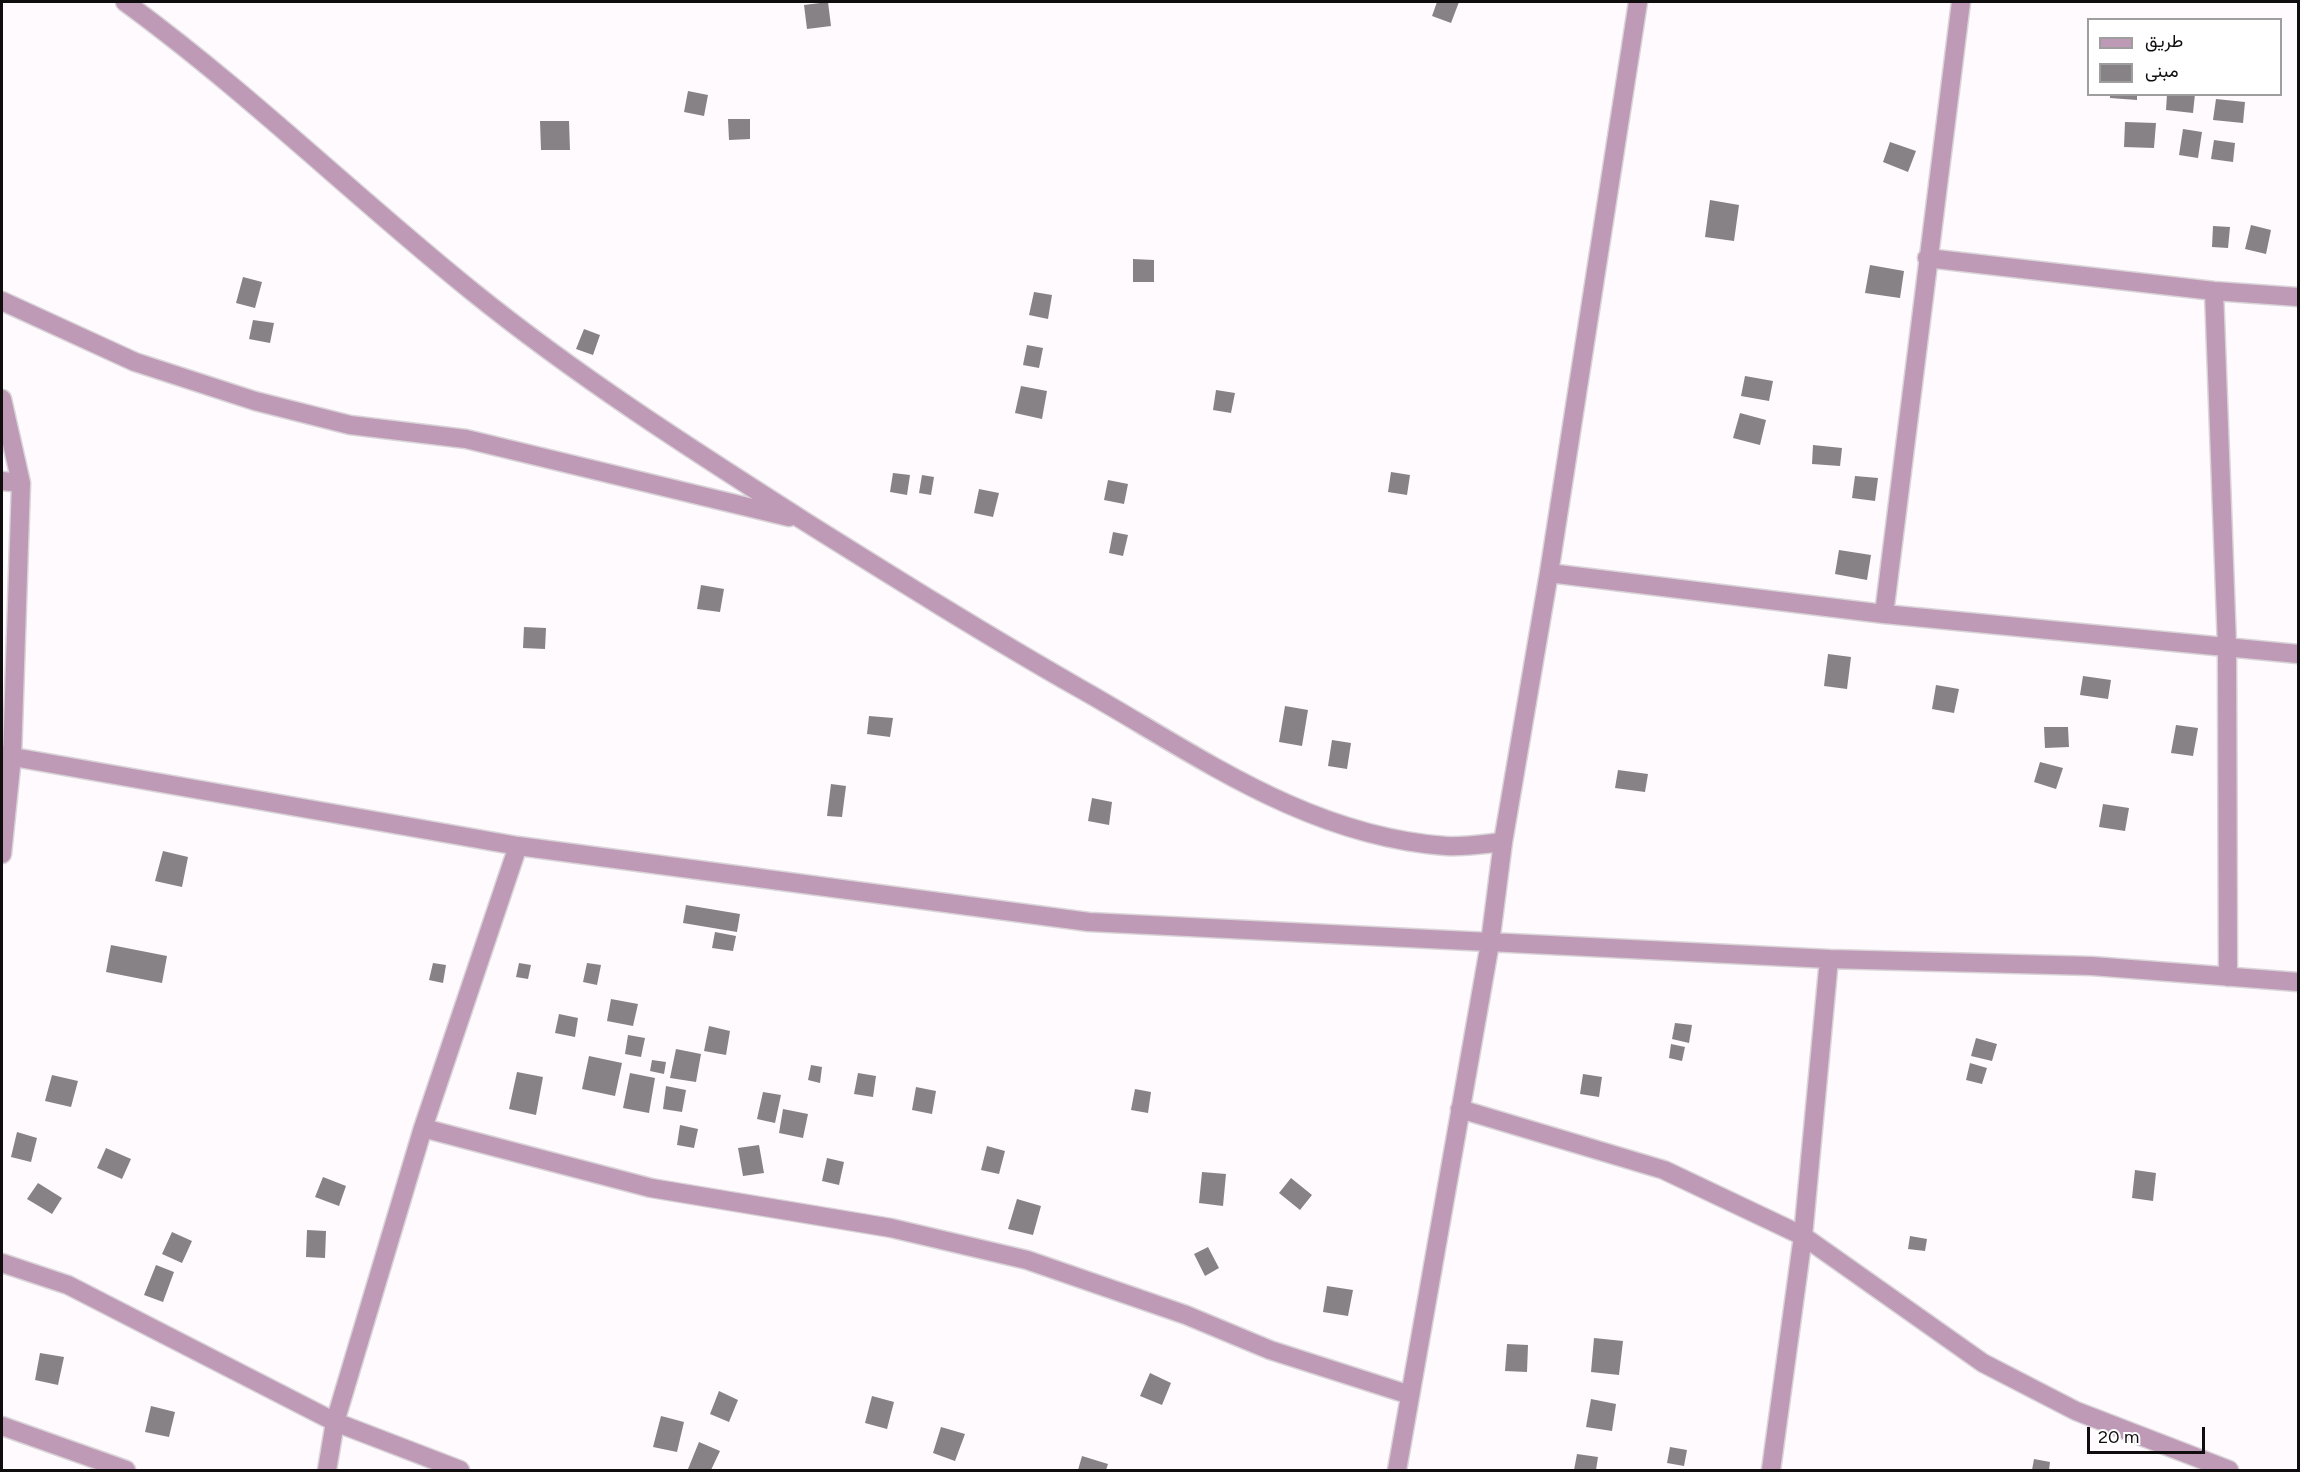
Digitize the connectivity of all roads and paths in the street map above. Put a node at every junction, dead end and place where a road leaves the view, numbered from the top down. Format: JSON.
{"nodes":[{"id":1,"x":125,"y":2,"type":"edge"},
{"id":2,"x":1638,"y":2,"type":"edge"},
{"id":3,"x":1961,"y":2,"type":"edge"},
{"id":4,"x":1927,"y":258,"type":"junction"},
{"id":5,"x":2214,"y":291,"type":"junction"},
{"id":6,"x":2298,"y":297,"type":"edge"},
{"id":7,"x":2,"y":301,"type":"edge"},
{"id":8,"x":2,"y":399,"type":"edge"},
{"id":9,"x":2,"y":481,"type":"edge"},
{"id":10,"x":21,"y":483,"type":"junction"},
{"id":11,"x":805,"y":521,"type":"junction"},
{"id":12,"x":1549,"y":573,"type":"junction"},
{"id":13,"x":1884,"y":614,"type":"junction"},
{"id":14,"x":2227,"y":646,"type":"junction"},
{"id":15,"x":2298,"y":654,"type":"edge"},
{"id":16,"x":7,"y":756,"type":"edge"},
{"id":17,"x":1503,"y":843,"type":"junction"},
{"id":18,"x":518,"y":846,"type":"junction"},
{"id":19,"x":2,"y":854,"type":"edge"},
{"id":20,"x":1490,"y":943,"type":"junction"},
{"id":21,"x":1829,"y":959,"type":"junction"},
{"id":22,"x":2228,"y":977,"type":"junction"},
{"id":23,"x":2298,"y":982,"type":"edge"},
{"id":24,"x":1460,"y":1109,"type":"junction"},
{"id":25,"x":423,"y":1128,"type":"junction"},
{"id":26,"x":1803,"y":1236,"type":"junction"},
{"id":27,"x":2,"y":1263,"type":"edge"},
{"id":28,"x":1410,"y":1395,"type":"junction"},
{"id":29,"x":336,"y":1422,"type":"junction"},
{"id":30,"x":2,"y":1426,"type":"edge"},
{"id":31,"x":126,"y":1470,"type":"edge"},
{"id":32,"x":327,"y":1470,"type":"edge"},
{"id":33,"x":460,"y":1470,"type":"edge"},
{"id":34,"x":1397,"y":1470,"type":"edge"},
{"id":35,"x":1771,"y":1470,"type":"edge"},
{"id":36,"x":2229,"y":1470,"type":"edge"}],
"edges":[{"from":1,"to":11,"type":"street"},
{"from":2,"to":12,"type":"street"},
{"from":3,"to":4,"type":"street"},
{"from":4,"to":5,"type":"street"},
{"from":4,"to":13,"type":"street"},
{"from":5,"to":6,"type":"street"},
{"from":5,"to":14,"type":"street"},
{"from":7,"to":11,"type":"street"},
{"from":8,"to":10,"type":"street"},
{"from":9,"to":10,"type":"street"},
{"from":10,"to":16,"type":"street"},
{"from":11,"to":17,"type":"street"},
{"from":12,"to":13,"type":"street"},
{"from":12,"to":17,"type":"street"},
{"from":13,"to":14,"type":"street"},
{"from":14,"to":15,"type":"street"},
{"from":14,"to":22,"type":"street"},
{"from":16,"to":18,"type":"street"},
{"from":16,"to":19,"type":"street"},
{"from":17,"to":20,"type":"street"},
{"from":18,"to":20,"type":"street"},
{"from":18,"to":25,"type":"street"},
{"from":20,"to":21,"type":"street"},
{"from":20,"to":24,"type":"street"},
{"from":21,"to":22,"type":"street"},
{"from":21,"to":26,"type":"street"},
{"from":22,"to":23,"type":"street"},
{"from":24,"to":26,"type":"street"},
{"from":24,"to":28,"type":"street"},
{"from":25,"to":28,"type":"street"},
{"from":25,"to":29,"type":"street"},
{"from":26,"to":35,"type":"street"},
{"from":26,"to":36,"type":"street"},
{"from":27,"to":29,"type":"street"},
{"from":28,"to":34,"type":"street"},
{"from":29,"to":32,"type":"street"},
{"from":29,"to":33,"type":"street"},
{"from":30,"to":31,"type":"street"}]}
